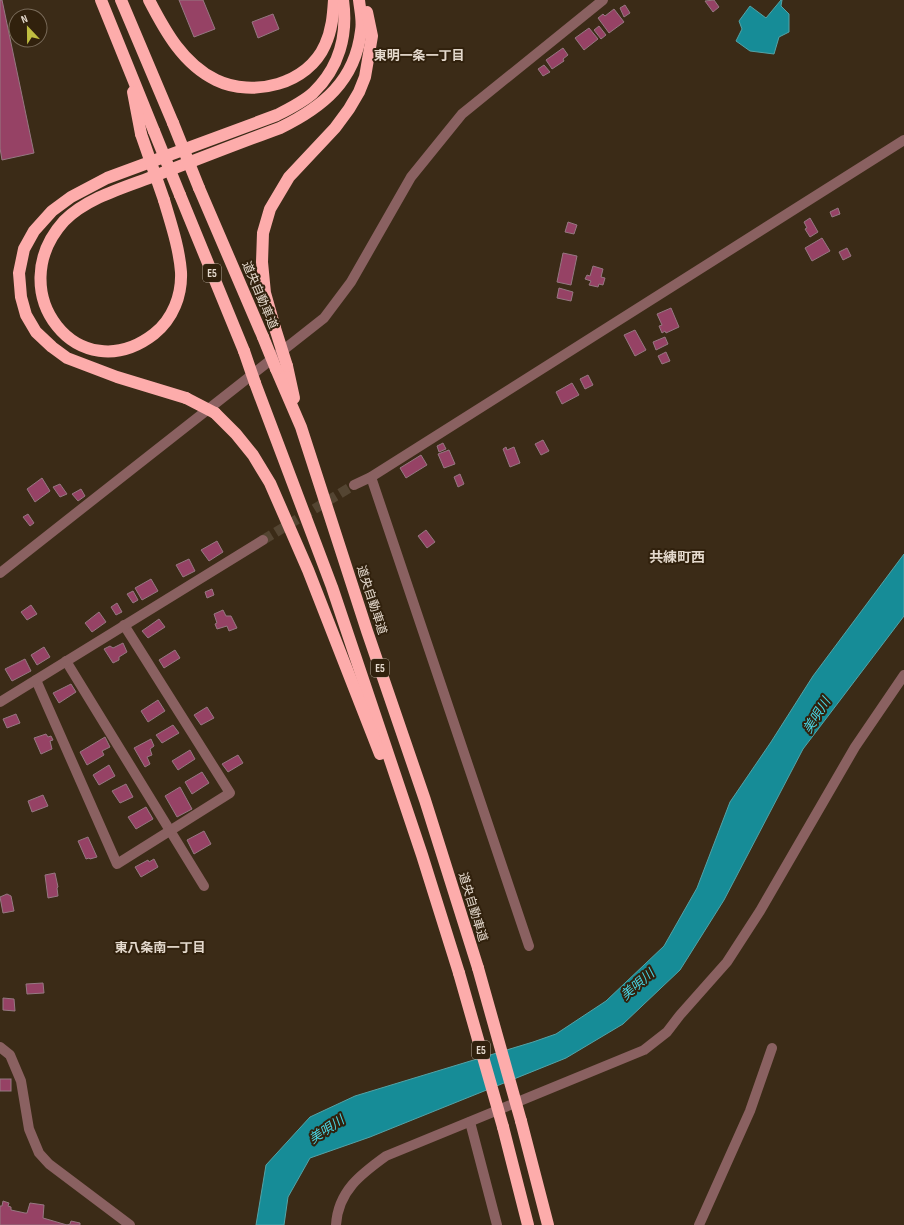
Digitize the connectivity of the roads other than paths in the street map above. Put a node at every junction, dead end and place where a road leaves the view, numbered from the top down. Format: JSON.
{"nodes":[{"id":1,"x":101,"y":0,"type":"edge"},
{"id":2,"x":121,"y":0,"type":"edge"},
{"id":3,"x":149,"y":0,"type":"edge"},
{"id":4,"x":334,"y":0,"type":"edge"},
{"id":5,"x":343,"y":0,"type":"edge"},
{"id":6,"x":360,"y":0,"type":"edge"},
{"id":7,"x":602,"y":0,"type":"edge"},
{"id":8,"x":128,"y":67,"type":"junction"},
{"id":9,"x":904,"y":140,"type":"edge"},
{"id":10,"x":281,"y":368,"type":"junction"},
{"id":11,"x":371,"y":477,"type":"junction"},
{"id":12,"x":354,"y":485,"type":"tunnel mouth"},
{"id":13,"x":262,"y":540,"type":"tunnel mouth"},
{"id":14,"x":0,"y":573,"type":"edge"},
{"id":15,"x":124,"y":625,"type":"junction"},
{"id":16,"x":66,"y":661,"type":"junction"},
{"id":17,"x":904,"y":675,"type":"edge"},
{"id":18,"x":36,"y":680,"type":"junction"},
{"id":19,"x":0,"y":702,"type":"edge"},
{"id":20,"x":170,"y":831,"type":"junction"},
{"id":21,"x":422,"y":855,"type":"junction"},
{"id":22,"x":204,"y":886,"type":"dead end"},
{"id":23,"x":529,"y":946,"type":"dead end"},
{"id":24,"x":0,"y":1047,"type":"edge"},
{"id":25,"x":772,"y":1048,"type":"dead end"},
{"id":26,"x":470,"y":1122,"type":"junction"},
{"id":27,"x":130,"y":1225,"type":"edge"},
{"id":28,"x":336,"y":1225,"type":"edge"},
{"id":29,"x":497,"y":1225,"type":"edge"},
{"id":30,"x":528,"y":1225,"type":"edge"},
{"id":31,"x":548,"y":1225,"type":"edge"},
{"id":32,"x":699,"y":1225,"type":"edge"}],
"edges":[{"from":1,"to":8,"type":"highway","number":"E5"},
{"from":2,"to":10,"type":"highway","name":"道央自動車道","number":"E5","bridge":true},
{"from":3,"to":4,"type":"highway"},
{"from":5,"to":21,"type":"highway","bridge":true},
{"from":6,"to":8,"type":"highway","bridge":true},
{"from":6,"to":10,"type":"highway","bridge":true},
{"from":7,"to":14,"type":"street"},
{"from":8,"to":21,"type":"highway","number":"E5","bridge":true},
{"from":9,"to":11,"type":"street"},
{"from":10,"to":31,"type":"highway","name":"道央自動車道","number":"E5","bridge":true},
{"from":11,"to":12,"type":"street"},
{"from":11,"to":23,"type":"street"},
{"from":13,"to":15,"type":"street"},
{"from":15,"to":16,"type":"street"},
{"from":15,"to":20,"type":"street"},
{"from":16,"to":18,"type":"street"},
{"from":16,"to":20,"type":"street"},
{"from":17,"to":26,"type":"street"},
{"from":18,"to":19,"type":"street"},
{"from":18,"to":20,"type":"street"},
{"from":20,"to":22,"type":"street"},
{"from":21,"to":30,"type":"highway","number":"E5","bridge":true},
{"from":24,"to":27,"type":"street"},
{"from":25,"to":32,"type":"street"},
{"from":26,"to":28,"type":"street"},
{"from":26,"to":29,"type":"street"}]}
